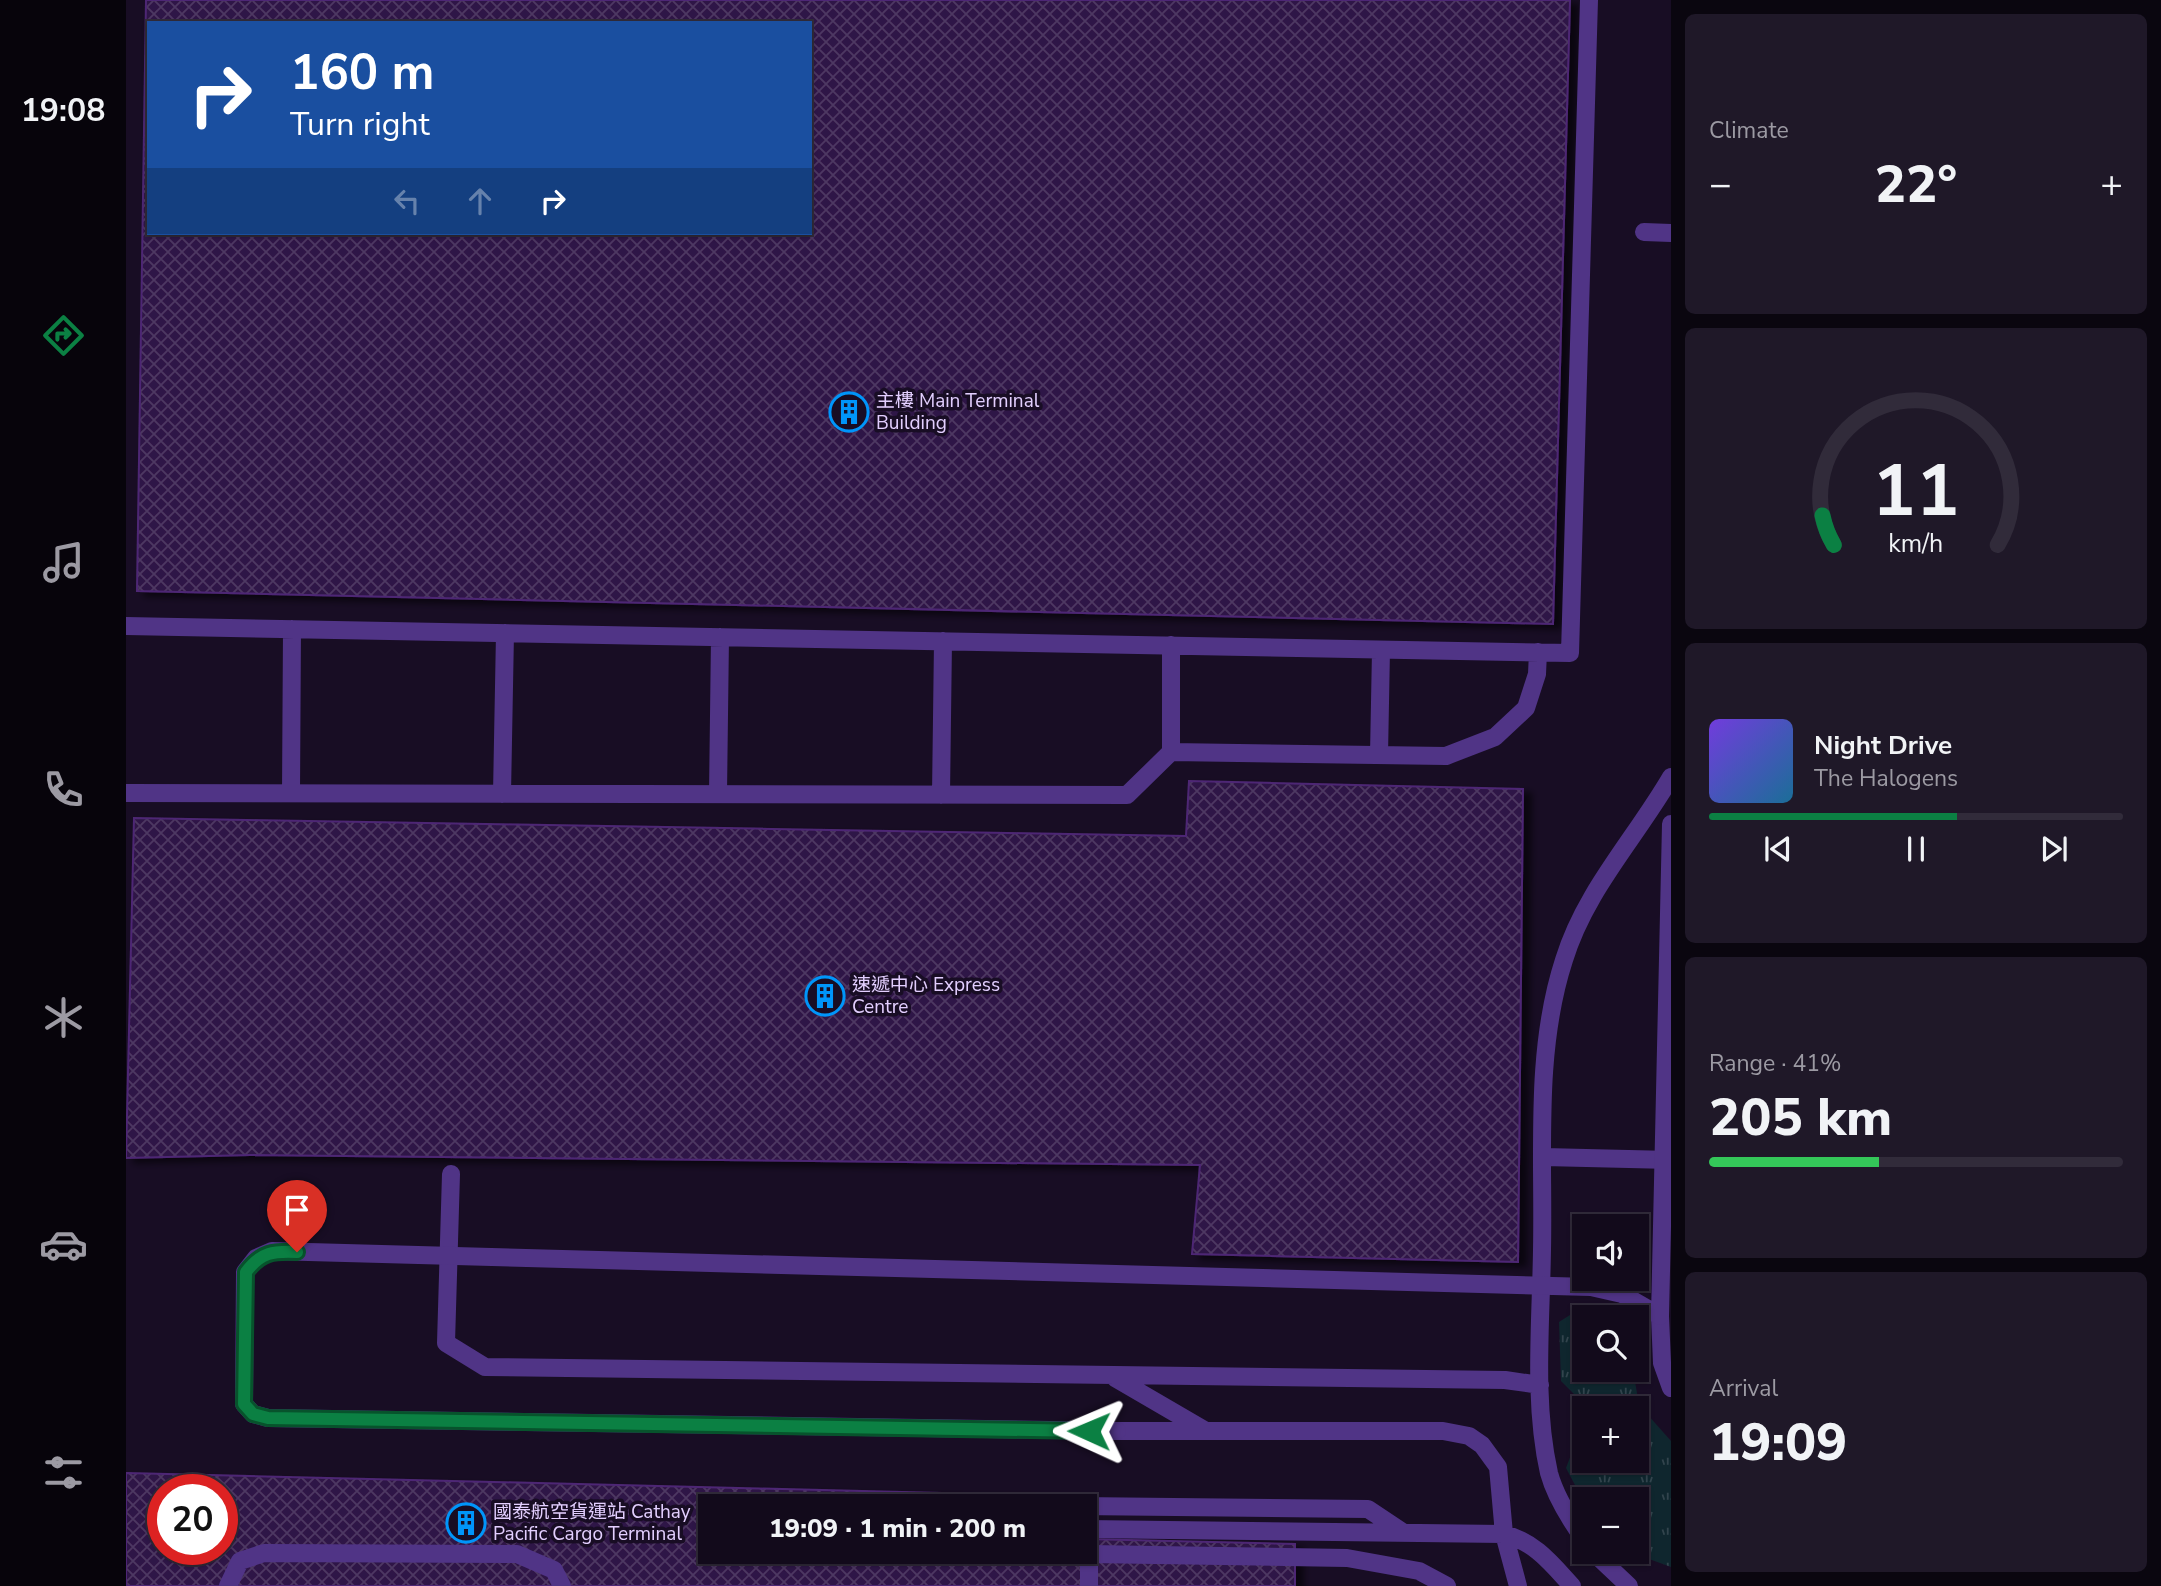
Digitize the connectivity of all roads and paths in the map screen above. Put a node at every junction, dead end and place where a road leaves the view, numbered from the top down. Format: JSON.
{"nodes":[{"id":1,"x":1589,"y":0,"type":"edge"},
{"id":2,"x":1644,"y":232,"type":"dead end"},
{"id":3,"x":1671,"y":233,"type":"edge"},
{"id":4,"x":126,"y":626,"type":"edge"},
{"id":5,"x":292,"y":629,"type":"junction"},
{"id":6,"x":505,"y":633,"type":"junction"},
{"id":7,"x":720,"y":637,"type":"junction"},
{"id":8,"x":943,"y":641,"type":"junction"},
{"id":9,"x":1171,"y":645,"type":"junction"},
{"id":10,"x":1381,"y":650,"type":"junction"},
{"id":11,"x":1538,"y":652,"type":"junction"},
{"id":12,"x":1171,"y":752,"type":"junction"},
{"id":13,"x":1379,"y":755,"type":"junction"},
{"id":14,"x":1671,"y":777,"type":"edge"},
{"id":15,"x":126,"y":793,"type":"edge"},
{"id":16,"x":291,"y":793,"type":"junction"},
{"id":17,"x":502,"y":794,"type":"junction"},
{"id":18,"x":718,"y":794,"type":"junction"},
{"id":19,"x":941,"y":795,"type":"junction"},
{"id":20,"x":1671,"y":824,"type":"edge"},
{"id":21,"x":1544,"y":1157,"type":"junction"},
{"id":22,"x":1671,"y":1160,"type":"edge"},
{"id":23,"x":451,"y":1174,"type":"dead end"},
{"id":24,"x":1660,"y":1316,"type":"junction"},
{"id":25,"x":1112,"y":1376,"type":"junction"},
{"id":26,"x":1540,"y":1385,"type":"junction"},
{"id":27,"x":1671,"y":1388,"type":"edge"},
{"id":28,"x":1209,"y":1433,"type":"junction"},
{"id":29,"x":1097,"y":1506,"type":"edge"},
{"id":30,"x":1572,"y":1517,"type":"edge"},
{"id":31,"x":1097,"y":1529,"type":"edge"},
{"id":32,"x":1404,"y":1533,"type":"junction"},
{"id":33,"x":1504,"y":1534,"type":"junction"},
{"id":34,"x":1606,"y":1564,"type":"edge"},
{"id":35,"x":228,"y":1586,"type":"edge"},
{"id":36,"x":562,"y":1586,"type":"edge"},
{"id":37,"x":1089,"y":1586,"type":"edge"},
{"id":38,"x":1447,"y":1586,"type":"edge"},
{"id":39,"x":1518,"y":1586,"type":"edge"},
{"id":40,"x":1572,"y":1586,"type":"edge"},
{"id":41,"x":1629,"y":1586,"type":"edge"}],
"edges":[{"from":1,"to":11,"type":"lane"},
{"from":2,"to":3,"type":"lane"},
{"from":4,"to":5,"type":"lane"},
{"from":5,"to":6,"type":"lane"},
{"from":5,"to":16,"type":"lane"},
{"from":6,"to":7,"type":"lane"},
{"from":6,"to":17,"type":"lane"},
{"from":7,"to":8,"type":"lane"},
{"from":7,"to":18,"type":"lane"},
{"from":8,"to":9,"type":"lane"},
{"from":8,"to":19,"type":"lane"},
{"from":9,"to":10,"type":"lane"},
{"from":9,"to":12,"type":"lane"},
{"from":10,"to":11,"type":"lane"},
{"from":10,"to":13,"type":"lane"},
{"from":11,"to":13,"type":"lane"},
{"from":12,"to":13,"type":"lane"},
{"from":12,"to":19,"type":"lane"},
{"from":14,"to":21,"type":"lane"},
{"from":15,"to":16,"type":"lane"},
{"from":16,"to":17,"type":"lane"},
{"from":17,"to":18,"type":"lane"},
{"from":18,"to":19,"type":"lane"},
{"from":20,"to":24,"type":"lane","bridge":true},
{"from":21,"to":22,"type":"lane"},
{"from":21,"to":26,"type":"lane"},
{"from":23,"to":25,"type":"lane"},
{"from":24,"to":27,"type":"lane"},
{"from":24,"to":28,"type":"lane","bridge":true},
{"from":25,"to":26,"type":"lane"},
{"from":25,"to":28,"type":"lane"},
{"from":26,"to":30,"type":"lane"},
{"from":28,"to":33,"type":"lane"},
{"from":29,"to":32,"type":"lane"},
{"from":31,"to":32,"type":"lane"},
{"from":32,"to":33,"type":"lane"},
{"from":33,"to":39,"type":"lane"},
{"from":33,"to":40,"type":"lane"},
{"from":34,"to":41,"type":"lane"},
{"from":35,"to":36,"type":"lane"},
{"from":37,"to":38,"type":"lane"}]}
